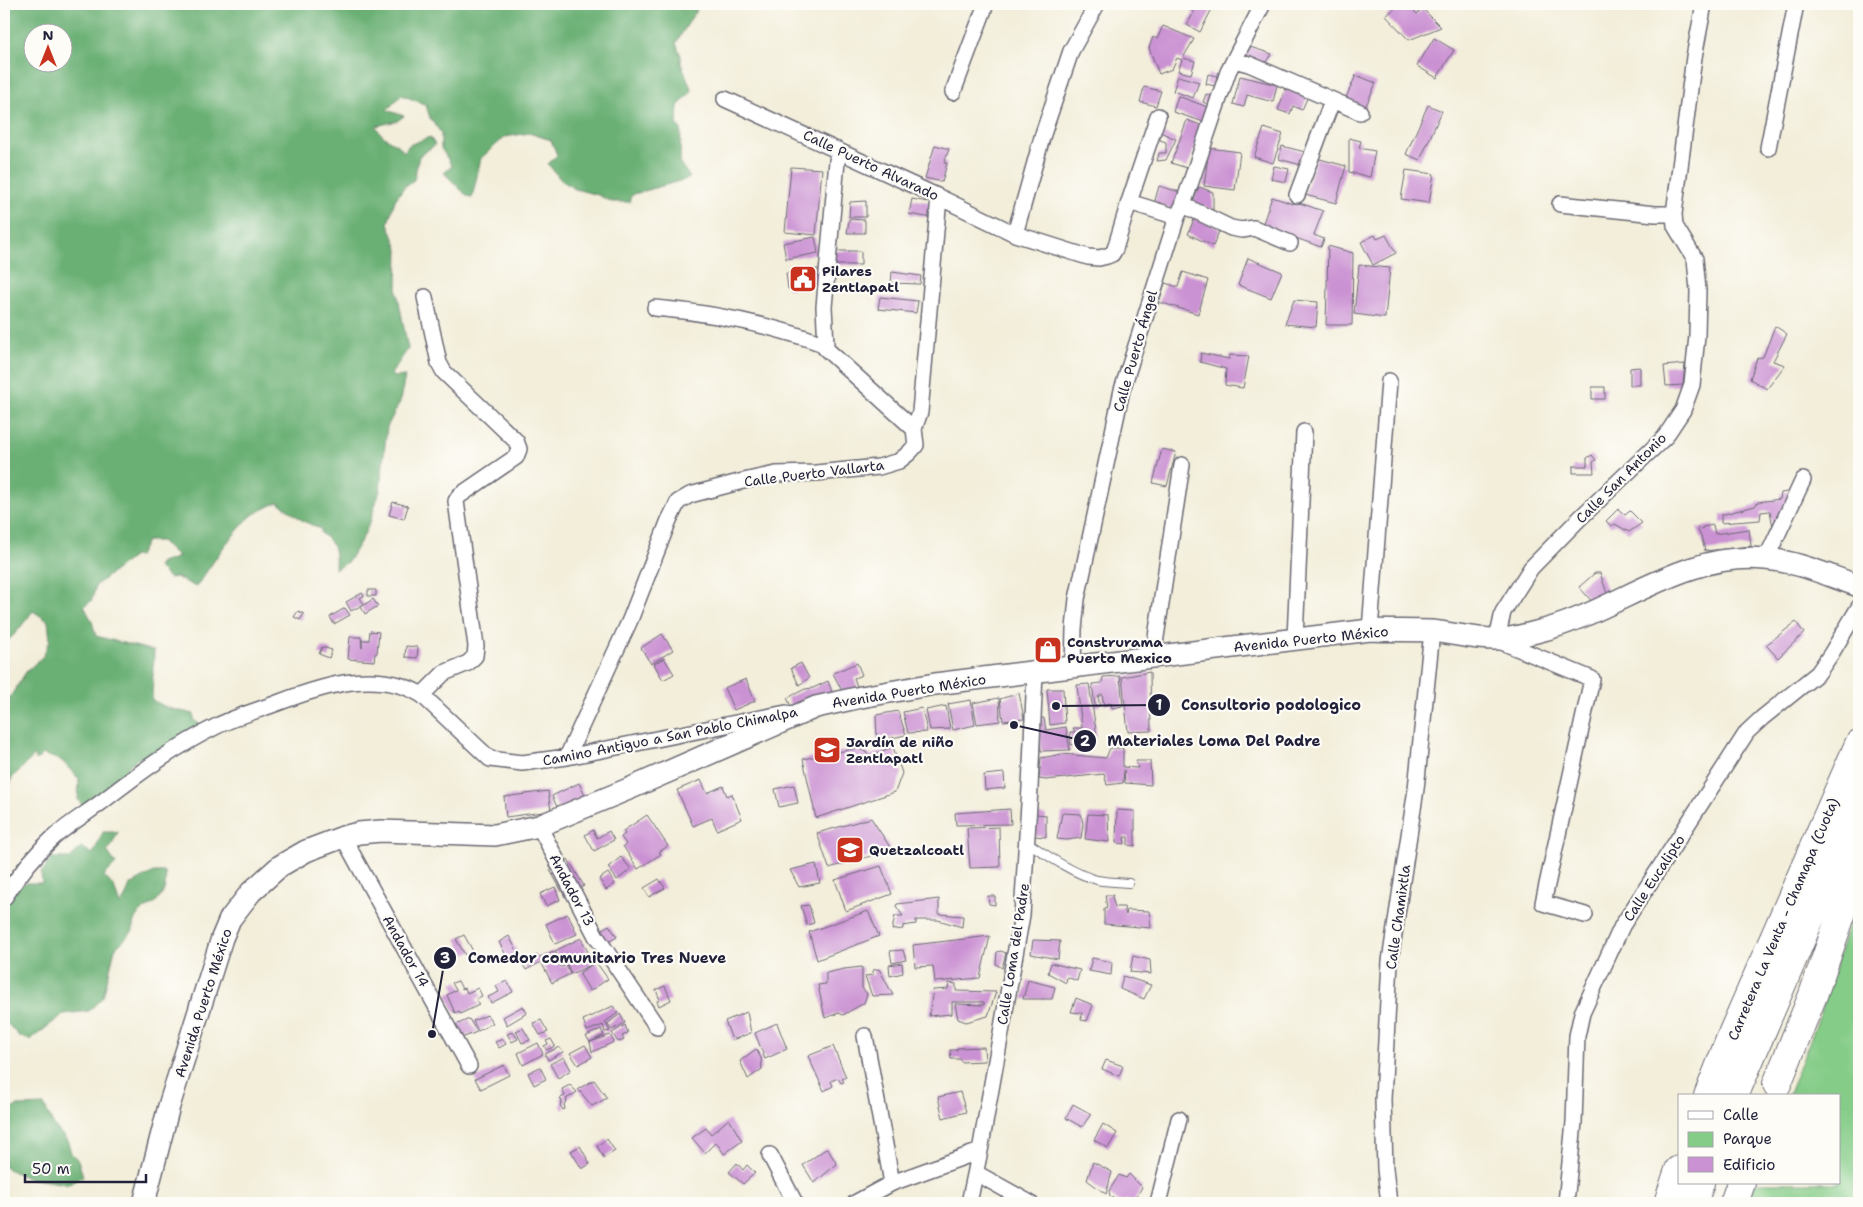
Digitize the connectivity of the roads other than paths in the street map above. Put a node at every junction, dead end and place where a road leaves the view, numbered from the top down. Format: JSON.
{"nodes":[{"id":1,"x":986,"y":4,"type":"edge"},
{"id":2,"x":1263,"y":4,"type":"edge"},
{"id":3,"x":1704,"y":4,"type":"edge"},
{"id":4,"x":1796,"y":4,"type":"edge"},
{"id":5,"x":1094,"y":5,"type":"edge"},
{"id":6,"x":1234,"y":60,"type":"junction"},
{"id":7,"x":953,"y":92,"type":"dead end"},
{"id":8,"x":725,"y":99,"type":"dead end"},
{"id":9,"x":1332,"y":100,"type":"junction"},
{"id":10,"x":1360,"y":112,"type":"dead end"},
{"id":11,"x":1158,"y":116,"type":"dead end"},
{"id":12,"x":1768,"y":148,"type":"dead end"},
{"id":13,"x":838,"y":150,"type":"junction"},
{"id":14,"x":1297,"y":194,"type":"dead end"},
{"id":15,"x":939,"y":197,"type":"junction"},
{"id":16,"x":1129,"y":202,"type":"junction"},
{"id":17,"x":1560,"y":204,"type":"dead end"},
{"id":18,"x":1180,"y":211,"type":"junction"},
{"id":19,"x":1674,"y":214,"type":"junction"},
{"id":20,"x":1015,"y":234,"type":"junction"},
{"id":21,"x":1290,"y":243,"type":"dead end"},
{"id":22,"x":425,"y":297,"type":"dead end"},
{"id":23,"x":655,"y":308,"type":"dead end"},
{"id":24,"x":826,"y":345,"type":"junction"},
{"id":25,"x":1389,"y":381,"type":"dead end"},
{"id":26,"x":914,"y":429,"type":"junction"},
{"id":27,"x":1304,"y":432,"type":"dead end"},
{"id":28,"x":1182,"y":465,"type":"dead end"},
{"id":29,"x":1803,"y":480,"type":"dead end"},
{"id":30,"x":1766,"y":559,"type":"junction"},
{"id":31,"x":1859,"y":586,"type":"edge"},
{"id":32,"x":1859,"y":606,"type":"edge"},
{"id":33,"x":1370,"y":630,"type":"junction"},
{"id":34,"x":1432,"y":632,"type":"junction"},
{"id":35,"x":1295,"y":639,"type":"junction"},
{"id":36,"x":1497,"y":640,"type":"junction"},
{"id":37,"x":1153,"y":657,"type":"junction"},
{"id":38,"x":1073,"y":667,"type":"junction"},
{"id":39,"x":1035,"y":672,"type":"junction"},
{"id":40,"x":422,"y":695,"type":"junction"},
{"id":41,"x":816,"y":707,"type":"junction"},
{"id":42,"x":1859,"y":744,"type":"edge"},
{"id":43,"x":567,"y":758,"type":"junction"},
{"id":44,"x":1859,"y":804,"type":"edge"},
{"id":45,"x":539,"y":826,"type":"junction"},
{"id":46,"x":343,"y":837,"type":"junction"},
{"id":47,"x":1027,"y":842,"type":"junction"},
{"id":48,"x":1859,"y":864,"type":"edge"},
{"id":49,"x":1129,"y":883,"type":"dead end"},
{"id":50,"x":4,"y":898,"type":"edge"},
{"id":51,"x":1585,"y":915,"type":"dead end"},
{"id":52,"x":657,"y":1027,"type":"dead end"},
{"id":53,"x":865,"y":1036,"type":"dead end"},
{"id":54,"x":469,"y":1066,"type":"dead end"},
{"id":55,"x":1777,"y":1084,"type":"dead end"},
{"id":56,"x":1709,"y":1094,"type":"edge"},
{"id":57,"x":1735,"y":1094,"type":"edge"},
{"id":58,"x":1179,"y":1120,"type":"dead end"},
{"id":59,"x":980,"y":1152,"type":"junction"},
{"id":60,"x":770,"y":1156,"type":"dead end"},
{"id":61,"x":976,"y":1173,"type":"junction"},
{"id":62,"x":1678,"y":1173,"type":"edge"},
{"id":63,"x":892,"y":1183,"type":"junction"},
{"id":64,"x":1700,"y":1184,"type":"edge"},
{"id":65,"x":1741,"y":1184,"type":"edge"},
{"id":66,"x":144,"y":1203,"type":"edge"},
{"id":67,"x":795,"y":1203,"type":"edge"},
{"id":68,"x":855,"y":1203,"type":"edge"},
{"id":69,"x":969,"y":1203,"type":"edge"},
{"id":70,"x":1030,"y":1203,"type":"edge"},
{"id":71,"x":1158,"y":1203,"type":"edge"},
{"id":72,"x":1389,"y":1203,"type":"edge"},
{"id":73,"x":1566,"y":1203,"type":"edge"},
{"id":74,"x":1668,"y":1203,"type":"edge"},
{"id":75,"x":1693,"y":1203,"type":"edge"},
{"id":76,"x":1734,"y":1203,"type":"edge"}],
"edges":[{"from":1,"to":7,"type":"street"},
{"from":2,"to":6,"type":"street","name":"Calle Puerto Ángel"},
{"from":3,"to":19,"type":"street","name":"Calle San Antonio"},
{"from":4,"to":12,"type":"street"},
{"from":5,"to":20,"type":"street"},
{"from":6,"to":9,"type":"street"},
{"from":6,"to":18,"type":"street","name":"Calle Puerto Ángel"},
{"from":8,"to":13,"type":"street","name":"Calle Puerto Alvarado"},
{"from":9,"to":10,"type":"street"},
{"from":9,"to":14,"type":"street"},
{"from":11,"to":16,"type":"street"},
{"from":13,"to":15,"type":"street","name":"Calle Puerto Alvarado"},
{"from":13,"to":24,"type":"street"},
{"from":15,"to":20,"type":"street","name":"Calle Puerto Alvarado"},
{"from":15,"to":26,"type":"street","name":"Calle Puerto Vallarta"},
{"from":16,"to":18,"type":"street"},
{"from":16,"to":20,"type":"street","name":"Calle Puerto Alvarado"},
{"from":17,"to":19,"type":"street"},
{"from":18,"to":21,"type":"street"},
{"from":18,"to":38,"type":"street","name":"Calle Puerto Ángel"},
{"from":19,"to":36,"type":"street","name":"Calle San Antonio"},
{"from":22,"to":40,"type":"street"},
{"from":23,"to":24,"type":"street"},
{"from":24,"to":26,"type":"street"},
{"from":25,"to":33,"type":"street"},
{"from":26,"to":43,"type":"street","name":"Calle Puerto Vallarta"},
{"from":27,"to":35,"type":"street"},
{"from":28,"to":37,"type":"street"},
{"from":29,"to":30,"type":"street"},
{"from":30,"to":31,"type":"main road","name":"Avenida Puerto México"},
{"from":30,"to":36,"type":"main road","name":"Avenida Puerto México"},
{"from":32,"to":73,"type":"street","name":"Calle Eucalipto"},
{"from":33,"to":34,"type":"main road","name":"Avenida Puerto México"},
{"from":33,"to":35,"type":"main road","name":"Avenida Puerto México"},
{"from":34,"to":36,"type":"main road","name":"Avenida Puerto México"},
{"from":34,"to":72,"type":"street","name":"Calle Chamixtla"},
{"from":35,"to":37,"type":"main road","name":"Avenida Puerto México"},
{"from":36,"to":51,"type":"street"},
{"from":37,"to":38,"type":"main road","name":"Avenida Puerto México"},
{"from":38,"to":39,"type":"main road","name":"Avenida Puerto México"},
{"from":39,"to":41,"type":"main road","name":"Avenida Puerto México"},
{"from":39,"to":47,"type":"street","name":"Calle Loma del Padre"},
{"from":40,"to":43,"type":"street","name":"Camino Antiguo a San Pablo Chimalpa"},
{"from":40,"to":50,"type":"street","name":"Camino Antiguo a San Pablo Chimalpa"},
{"from":41,"to":43,"type":"street","name":"Camino Antiguo a San Pablo Chimalpa"},
{"from":41,"to":45,"type":"main road","name":"Avenida Puerto México"},
{"from":42,"to":56,"type":"highway","name":"Carretera La Venta - Chamapa (Cuota)"},
{"from":44,"to":57,"type":"highway","name":"Carretera La Venta - Chamapa (Cuota)"},
{"from":45,"to":46,"type":"main road","name":"Avenida Puerto México"},
{"from":45,"to":52,"type":"street","name":"Andador 13"},
{"from":46,"to":54,"type":"street","name":"Andador 14"},
{"from":46,"to":66,"type":"main road","name":"Avenida Puerto México"},
{"from":47,"to":49,"type":"lane"},
{"from":47,"to":59,"type":"street","name":"Calle Loma del Padre"},
{"from":48,"to":55,"type":"highway"},
{"from":53,"to":63,"type":"street"},
{"from":58,"to":71,"type":"street"},
{"from":59,"to":61,"type":"street","name":"Calle Loma del Padre"},
{"from":59,"to":63,"type":"street"},
{"from":60,"to":67,"type":"street"},
{"from":61,"to":69,"type":"street","name":"Calle Loma del Padre"},
{"from":61,"to":70,"type":"street"},
{"from":62,"to":74,"type":"highway"},
{"from":63,"to":68,"type":"street"},
{"from":64,"to":75,"type":"highway"},
{"from":65,"to":76,"type":"highway"}]}
